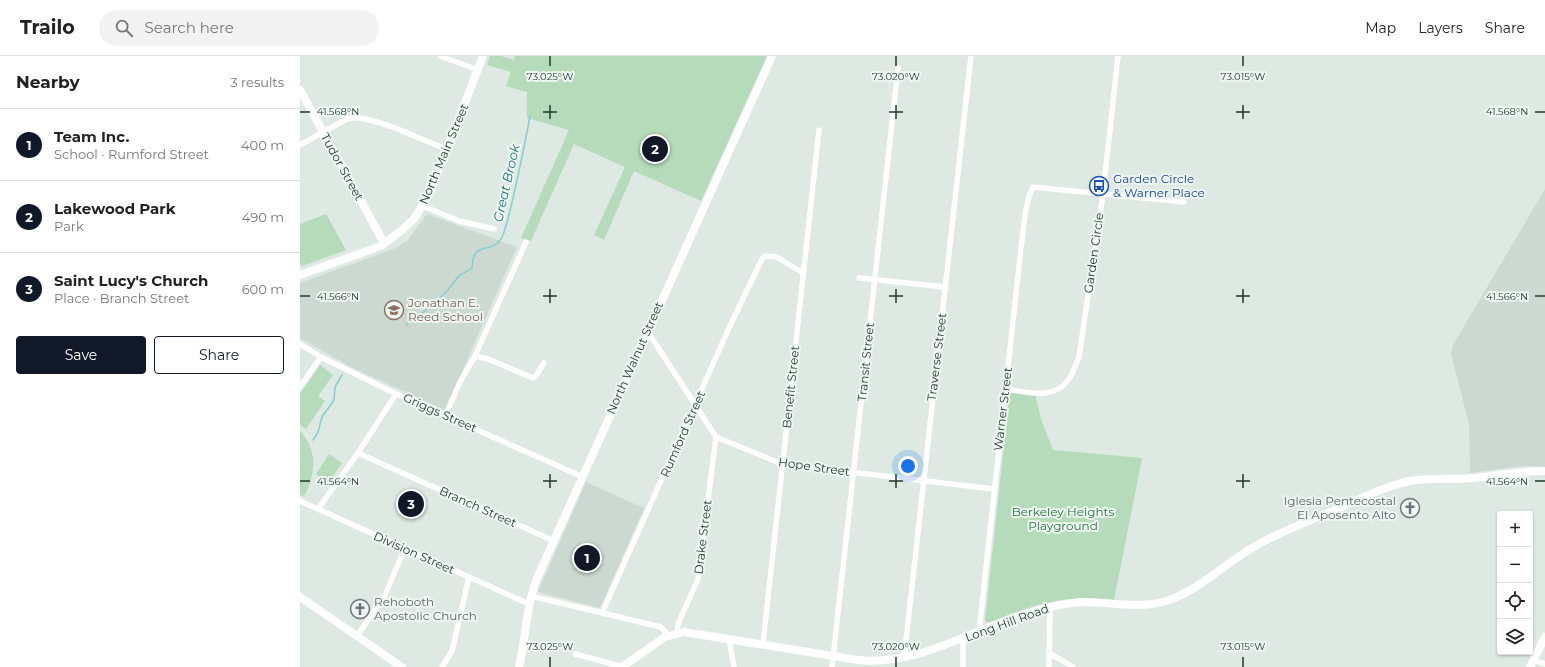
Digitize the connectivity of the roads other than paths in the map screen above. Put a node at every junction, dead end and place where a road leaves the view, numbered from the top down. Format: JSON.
{"nodes":[{"id":1,"x":440,"y":56,"type":"edge"},
{"id":2,"x":483,"y":56,"type":"edge"},
{"id":3,"x":772,"y":56,"type":"edge"},
{"id":4,"x":971,"y":56,"type":"edge"},
{"id":5,"x":1118,"y":56,"type":"edge"},
{"id":6,"x":898,"y":68,"type":"dead end"},
{"id":7,"x":478,"y":70,"type":"junction"},
{"id":8,"x":300,"y":90,"type":"edge"},
{"id":9,"x":819,"y":130,"type":"dead end"},
{"id":10,"x":323,"y":132,"type":"junction"},
{"id":11,"x":300,"y":145,"type":"edge"},
{"id":12,"x":446,"y":150,"type":"junction"},
{"id":13,"x":1103,"y":194,"type":"junction"},
{"id":14,"x":1184,"y":202,"type":"dead end"},
{"id":15,"x":423,"y":206,"type":"junction"},
{"id":16,"x":494,"y":229,"type":"dead end"},
{"id":17,"x":526,"y":242,"type":"dead end"},
{"id":18,"x":384,"y":243,"type":"junction"},
{"id":19,"x":803,"y":273,"type":"junction"},
{"id":20,"x":300,"y":275,"type":"edge"},
{"id":21,"x":859,"y":278,"type":"dead end"},
{"id":22,"x":875,"y":280,"type":"junction"},
{"id":23,"x":945,"y":287,"type":"junction"},
{"id":24,"x":648,"y":332,"type":"junction"},
{"id":25,"x":300,"y":344,"type":"edge"},
{"id":26,"x":475,"y":356,"type":"junction"},
{"id":27,"x":321,"y":358,"type":"junction"},
{"id":28,"x":544,"y":363,"type":"dead end"},
{"id":29,"x":300,"y":387,"type":"edge"},
{"id":30,"x":1006,"y":388,"type":"junction"},
{"id":31,"x":396,"y":394,"type":"junction"},
{"id":32,"x":696,"y":406,"type":"junction"},
{"id":33,"x":445,"y":416,"type":"junction"},
{"id":34,"x":716,"y":437,"type":"junction"},
{"id":35,"x":358,"y":454,"type":"junction"},
{"id":36,"x":782,"y":464,"type":"junction"},
{"id":37,"x":853,"y":472,"type":"junction"},
{"id":38,"x":1545,"y":472,"type":"edge"},
{"id":39,"x":583,"y":477,"type":"junction"},
{"id":40,"x":923,"y":479,"type":"junction"},
{"id":41,"x":994,"y":489,"type":"junction"},
{"id":42,"x":300,"y":501,"type":"edge"},
{"id":43,"x":318,"y":509,"type":"junction"},
{"id":44,"x":554,"y":541,"type":"junction"},
{"id":45,"x":405,"y":548,"type":"junction"},
{"id":46,"x":469,"y":577,"type":"junction"},
{"id":47,"x":531,"y":596,"type":"junction"},
{"id":48,"x":300,"y":597,"type":"edge"},
{"id":49,"x":529,"y":604,"type":"junction"},
{"id":50,"x":1050,"y":607,"type":"junction"},
{"id":51,"x":602,"y":613,"type":"junction"},
{"id":52,"x":677,"y":632,"type":"junction"},
{"id":53,"x":979,"y":632,"type":"junction"},
{"id":54,"x":668,"y":635,"type":"junction"},
{"id":55,"x":356,"y":636,"type":"junction"},
{"id":56,"x":1545,"y":637,"type":"edge"},
{"id":57,"x":963,"y":638,"type":"junction"},
{"id":58,"x":729,"y":639,"type":"junction"},
{"id":59,"x":763,"y":644,"type":"junction"},
{"id":60,"x":1049,"y":652,"type":"junction"},
{"id":61,"x":575,"y":654,"type":"dead end"},
{"id":62,"x":833,"y":656,"type":"junction"},
{"id":63,"x":904,"y":658,"type":"junction"},
{"id":64,"x":1532,"y":664,"type":"edge"},
{"id":65,"x":1545,"y":664,"type":"edge"},
{"id":66,"x":402,"y":667,"type":"edge"},
{"id":67,"x":442,"y":667,"type":"edge"},
{"id":68,"x":519,"y":667,"type":"edge"},
{"id":69,"x":623,"y":667,"type":"edge"},
{"id":70,"x":734,"y":667,"type":"edge"},
{"id":71,"x":832,"y":667,"type":"edge"},
{"id":72,"x":963,"y":667,"type":"edge"},
{"id":73,"x":1049,"y":667,"type":"edge"},
{"id":74,"x":1073,"y":667,"type":"edge"}],
"edges":[{"from":1,"to":7,"type":"street"},
{"from":2,"to":7,"type":"main road","name":"North Main Street"},
{"from":3,"to":24,"type":"main road","name":"North Walnut Street"},
{"from":4,"to":23,"type":"street","name":"Traverse Street"},
{"from":5,"to":13,"type":"street","name":"Garden Circle"},
{"from":6,"to":22,"type":"street","name":"Transit Street"},
{"from":7,"to":12,"type":"main road","name":"North Main Street"},
{"from":8,"to":10,"type":"main road","name":"Tudor Street"},
{"from":9,"to":19,"type":"street","name":"Benefit Street"},
{"from":10,"to":11,"type":"street"},
{"from":10,"to":12,"type":"street"},
{"from":10,"to":18,"type":"main road","name":"Tudor Street"},
{"from":12,"to":15,"type":"main road","name":"North Main Street"},
{"from":13,"to":14,"type":"street"},
{"from":13,"to":30,"type":"street","name":"Garden Circle"},
{"from":13,"to":30,"type":"street","name":"Warner Street"},
{"from":15,"to":16,"type":"street"},
{"from":15,"to":18,"type":"main road","name":"North Main Street"},
{"from":17,"to":26,"type":"street"},
{"from":18,"to":20,"type":"main road","name":"North Main Street"},
{"from":19,"to":32,"type":"street","name":"Rumford Street"},
{"from":19,"to":36,"type":"street","name":"Benefit Street"},
{"from":21,"to":22,"type":"street"},
{"from":22,"to":23,"type":"street"},
{"from":22,"to":37,"type":"street","name":"Transit Street"},
{"from":23,"to":40,"type":"street","name":"Traverse Street"},
{"from":24,"to":32,"type":"street"},
{"from":24,"to":39,"type":"main road","name":"North Walnut Street"},
{"from":25,"to":27,"type":"street","name":"Griggs Street"},
{"from":26,"to":28,"type":"street"},
{"from":26,"to":33,"type":"street"},
{"from":27,"to":29,"type":"street"},
{"from":27,"to":31,"type":"street","name":"Griggs Street"},
{"from":30,"to":41,"type":"street","name":"Warner Street"},
{"from":31,"to":33,"type":"street","name":"Griggs Street"},
{"from":31,"to":35,"type":"street"},
{"from":32,"to":34,"type":"street"},
{"from":32,"to":51,"type":"street","name":"Rumford Street"},
{"from":33,"to":39,"type":"street","name":"Griggs Street"},
{"from":34,"to":36,"type":"street","name":"Hope Street"},
{"from":34,"to":52,"type":"street","name":"Drake Street"},
{"from":35,"to":43,"type":"street"},
{"from":35,"to":44,"type":"street","name":"Branch Street"},
{"from":36,"to":37,"type":"street","name":"Hope Street"},
{"from":36,"to":59,"type":"street","name":"Benefit Street"},
{"from":37,"to":40,"type":"street","name":"Hope Street"},
{"from":37,"to":62,"type":"street","name":"Transit Street"},
{"from":38,"to":50,"type":"main road","name":"Long Hill Road"},
{"from":39,"to":44,"type":"main road","name":"North Walnut Street"},
{"from":40,"to":41,"type":"street","name":"Hope Street"},
{"from":40,"to":63,"type":"street","name":"Traverse Street"},
{"from":41,"to":53,"type":"street","name":"Warner Street"},
{"from":42,"to":43,"type":"street","name":"Division Street"},
{"from":43,"to":45,"type":"street","name":"Division Street"},
{"from":44,"to":47,"type":"main road","name":"North Walnut Street"},
{"from":45,"to":46,"type":"street","name":"Division Street"},
{"from":45,"to":55,"type":"street"},
{"from":46,"to":49,"type":"street","name":"Division Street"},
{"from":46,"to":67,"type":"street"},
{"from":47,"to":49,"type":"main road","name":"North Walnut Street"},
{"from":47,"to":51,"type":"street"},
{"from":48,"to":55,"type":"main road"},
{"from":49,"to":68,"type":"main road","name":"North Walnut Street"},
{"from":50,"to":53,"type":"main road","name":"Long Hill Road"},
{"from":50,"to":60,"type":"street"},
{"from":51,"to":54,"type":"street"},
{"from":52,"to":54,"type":"main road","name":"Long Hill Road"},
{"from":52,"to":58,"type":"main road","name":"Long Hill Road"},
{"from":53,"to":57,"type":"main road","name":"Long Hill Road"},
{"from":54,"to":69,"type":"main road","name":"Long Hill Road"},
{"from":55,"to":66,"type":"main road"},
{"from":56,"to":64,"type":"main road"},
{"from":57,"to":63,"type":"main road","name":"Long Hill Road"},
{"from":57,"to":72,"type":"street"},
{"from":58,"to":59,"type":"main road","name":"Long Hill Road"},
{"from":58,"to":70,"type":"street"},
{"from":59,"to":62,"type":"main road","name":"Long Hill Road"},
{"from":60,"to":73,"type":"street"},
{"from":60,"to":74,"type":"street"},
{"from":61,"to":69,"type":"street"},
{"from":62,"to":63,"type":"main road","name":"Long Hill Road"},
{"from":62,"to":71,"type":"street","name":"Transit Street"},
{"from":64,"to":65,"type":"street"}]}
